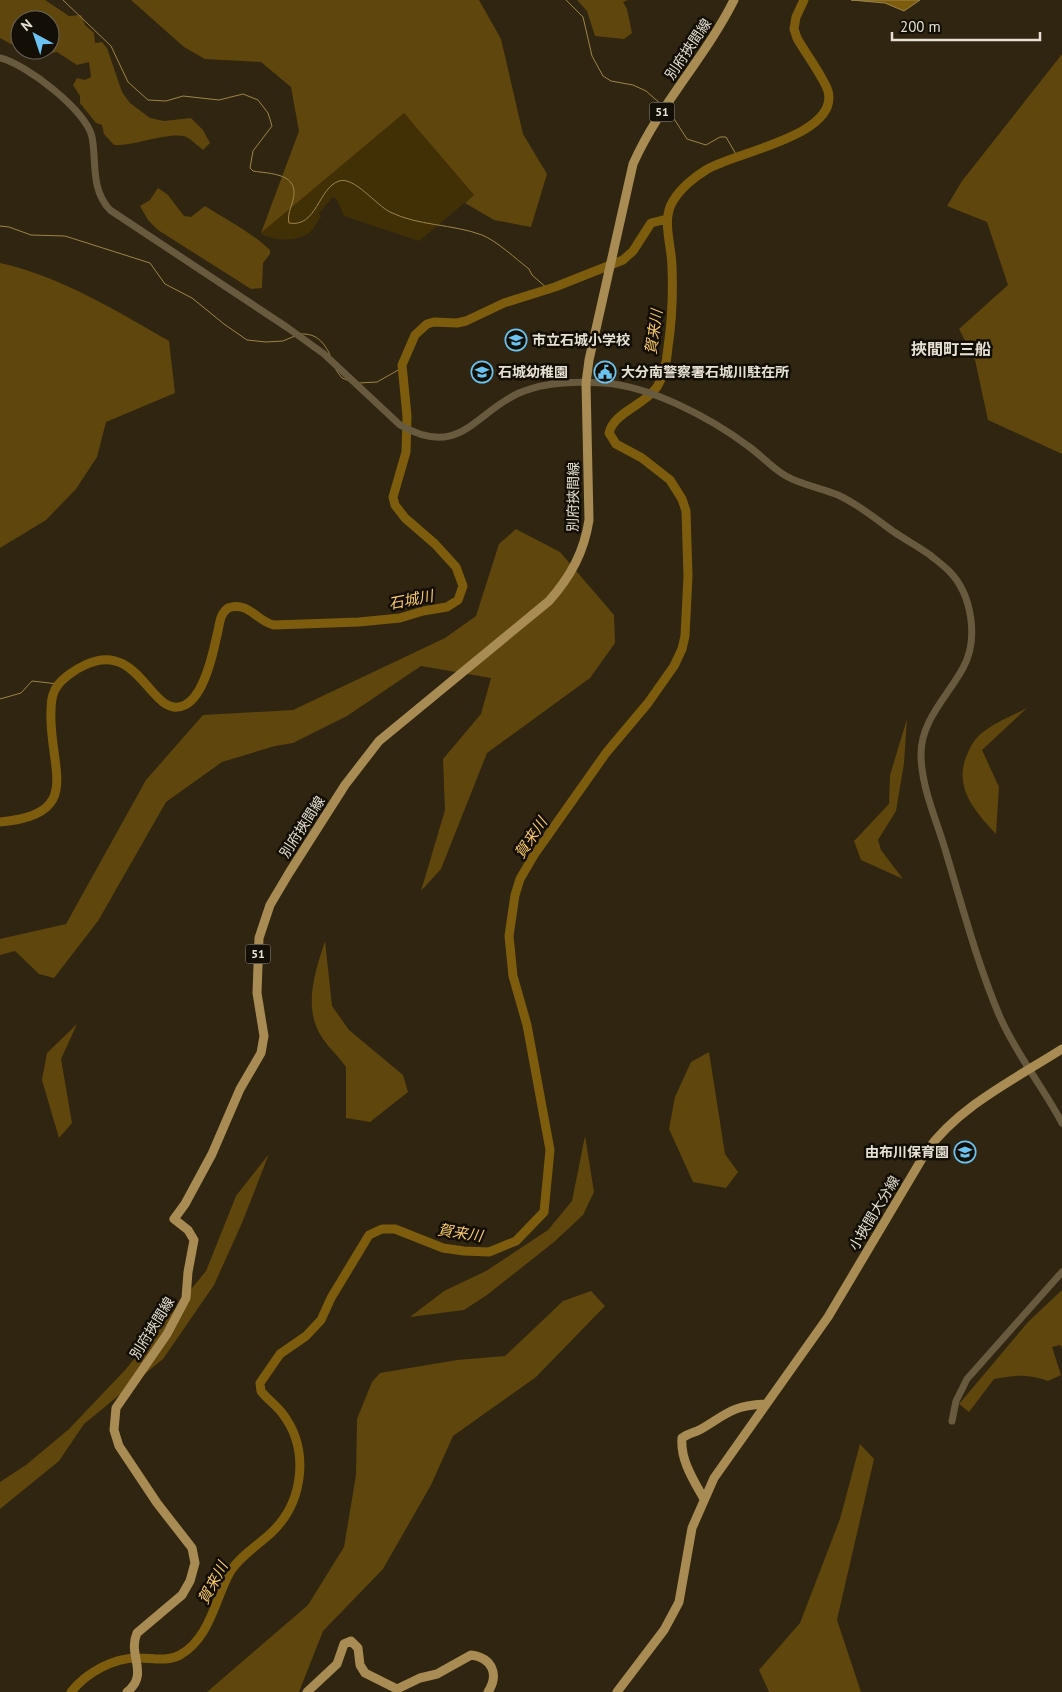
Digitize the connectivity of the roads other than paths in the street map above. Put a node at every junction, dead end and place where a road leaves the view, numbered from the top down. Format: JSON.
{"nodes":[{"id":1,"x":734,"y":0,"type":"edge"},
{"id":2,"x":0,"y":58,"type":"edge"},
{"id":3,"x":586,"y":383,"type":"junction"},
{"id":4,"x":1062,"y":1049,"type":"edge"},
{"id":5,"x":1030,"y":1069,"type":"junction"},
{"id":6,"x":1062,"y":1123,"type":"edge"},
{"id":7,"x":1062,"y":1272,"type":"edge"},
{"id":8,"x":765,"y":1404,"type":"junction"},
{"id":9,"x":952,"y":1420,"type":"dead end"},
{"id":10,"x":704,"y":1499,"type":"junction"},
{"id":11,"x":126,"y":1692,"type":"edge"},
{"id":12,"x":307,"y":1692,"type":"edge"},
{"id":13,"x":488,"y":1692,"type":"edge"},
{"id":14,"x":617,"y":1692,"type":"edge"}],
"edges":[{"from":1,"to":3,"type":"main road","name":"別府挾間線","number":"51"},
{"from":2,"to":3,"type":"street"},
{"from":3,"to":5,"type":"street"},
{"from":3,"to":11,"type":"main road","name":"別府挾間線","number":"51"},
{"from":4,"to":5,"type":"main road","name":"小挾間大分線"},
{"from":5,"to":6,"type":"street"},
{"from":5,"to":8,"type":"main road","name":"小挾間大分線"},
{"from":7,"to":9,"type":"street"},
{"from":8,"to":10,"type":"main road","name":"小挾間大分線"},
{"from":8,"to":10,"type":"main road"},
{"from":10,"to":14,"type":"main road","name":"小挾間大分線"},
{"from":12,"to":13,"type":"main road"}]}
